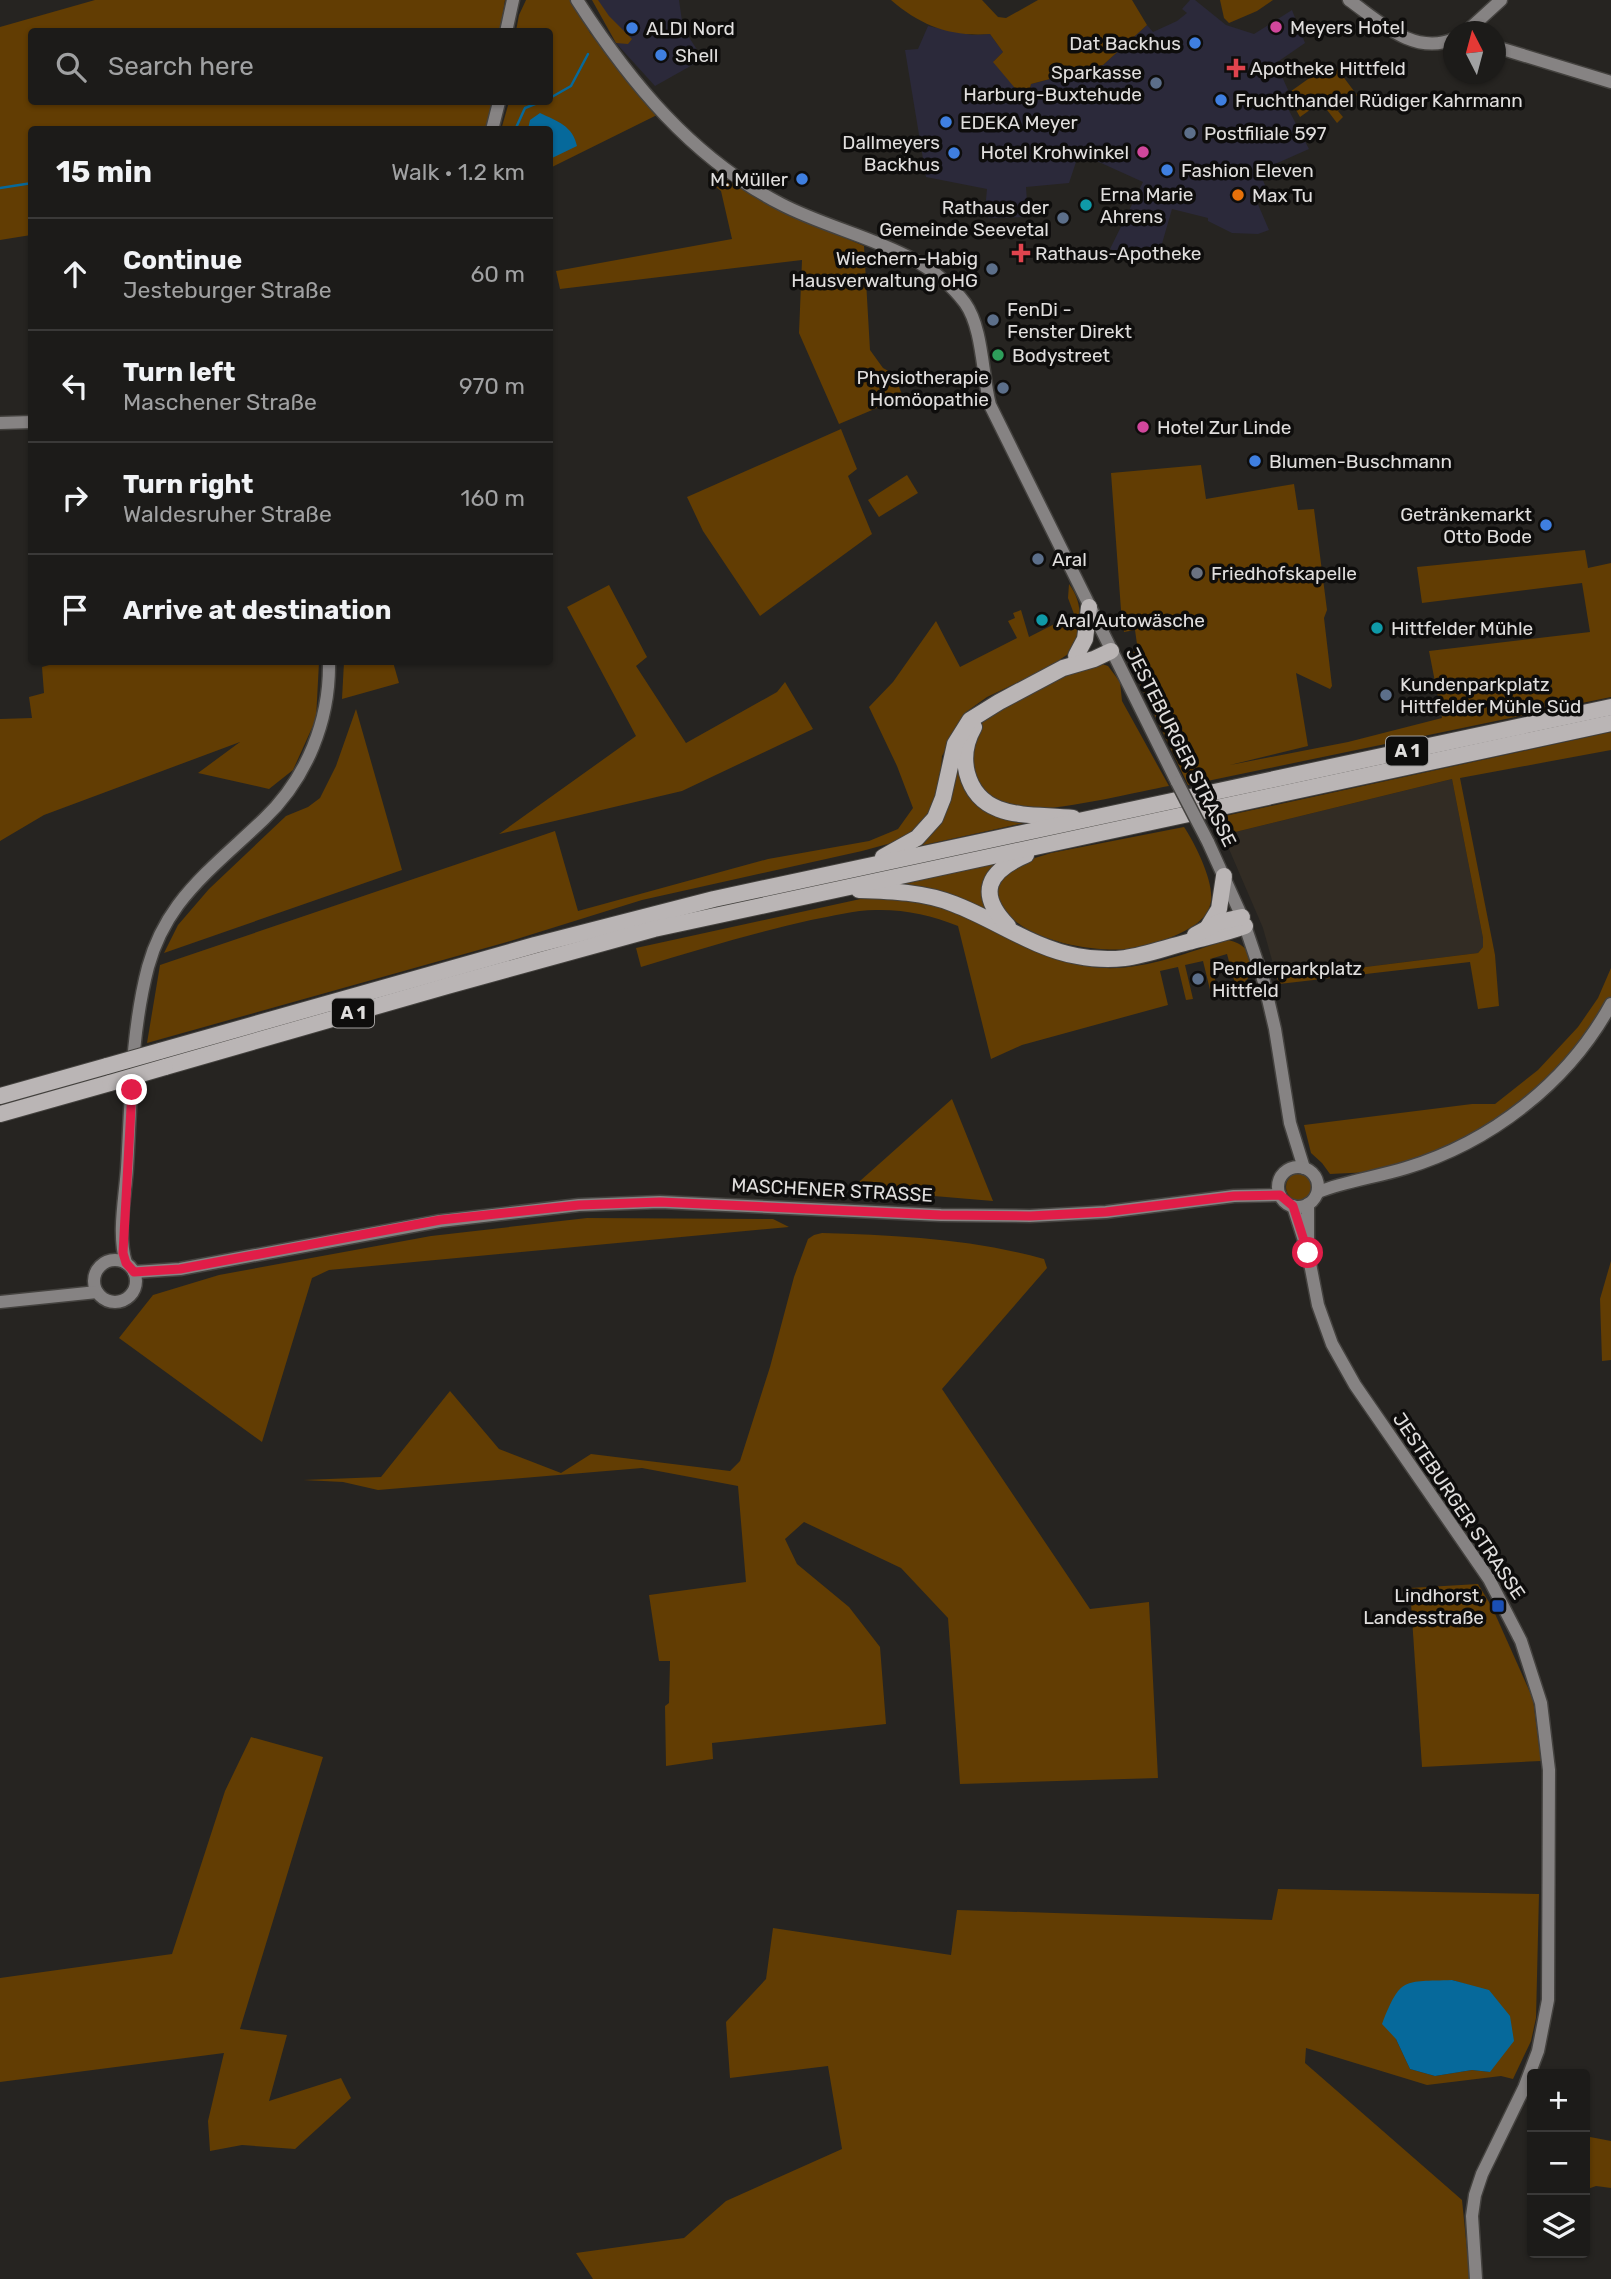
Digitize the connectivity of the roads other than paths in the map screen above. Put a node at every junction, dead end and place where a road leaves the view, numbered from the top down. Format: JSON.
{"nodes":[{"id":1,"x":515,"y":0,"type":"edge"},
{"id":2,"x":577,"y":0,"type":"edge"},
{"id":3,"x":584,"y":0,"type":"edge"},
{"id":4,"x":1349,"y":0,"type":"edge"},
{"id":5,"x":1501,"y":0,"type":"edge"},
{"id":6,"x":1478,"y":21,"type":"edge"},
{"id":7,"x":593,"y":24,"type":"junction"},
{"id":8,"x":507,"y":28,"type":"edge"},
{"id":9,"x":1443,"y":42,"type":"edge"},
{"id":10,"x":1506,"y":50,"type":"edge"},
{"id":11,"x":1611,"y":82,"type":"edge"},
{"id":12,"x":498,"y":105,"type":"edge"},
{"id":13,"x":493,"y":126,"type":"edge"},
{"id":14,"x":28,"y":422,"type":"edge"},
{"id":15,"x":0,"y":423,"type":"edge"},
{"id":16,"x":1089,"y":607,"type":"junction"},
{"id":17,"x":1110,"y":649,"type":"junction"},
{"id":18,"x":1076,"y":656,"type":"junction"},
{"id":19,"x":329,"y":665,"type":"edge"},
{"id":20,"x":1063,"y":668,"type":"junction"},
{"id":21,"x":1611,"y":707,"type":"edge"},
{"id":22,"x":989,"y":708,"type":"junction"},
{"id":23,"x":1611,"y":723,"type":"edge"},
{"id":24,"x":1086,"y":819,"type":"junction"},
{"id":25,"x":1059,"y":841,"type":"junction"},
{"id":26,"x":862,"y":868,"type":"junction"},
{"id":27,"x":1224,"y":876,"type":"junction"},
{"id":28,"x":832,"y":889,"type":"junction"},
{"id":29,"x":1243,"y":922,"type":"junction"},
{"id":30,"x":1208,"y":927,"type":"junction"},
{"id":31,"x":1015,"y":932,"type":"junction"},
{"id":32,"x":1184,"y":943,"type":"junction"},
{"id":33,"x":1611,"y":1004,"type":"edge"},
{"id":34,"x":0,"y":1096,"type":"edge"},
{"id":35,"x":0,"y":1114,"type":"edge"},
{"id":36,"x":1290,"y":1123,"type":"junction"},
{"id":37,"x":1304,"y":1168,"type":"junction"},
{"id":38,"x":1290,"y":1169,"type":"junction"},
{"id":39,"x":1316,"y":1177,"type":"junction"},
{"id":40,"x":1373,"y":1177,"type":"junction"},
{"id":41,"x":1280,"y":1189,"type":"junction"},
{"id":42,"x":1318,"y":1192,"type":"junction"},
{"id":43,"x":1308,"y":1204,"type":"junction"},
{"id":44,"x":1293,"y":1206,"type":"junction"},
{"id":45,"x":123,"y":1227,"type":"junction"},
{"id":46,"x":1308,"y":1253,"type":"junction"},
{"id":47,"x":111,"y":1261,"type":"junction"},
{"id":48,"x":130,"y":1268,"type":"junction"},
{"id":49,"x":180,"y":1269,"type":"junction"},
{"id":50,"x":95,"y":1278,"type":"junction"},
{"id":51,"x":135,"y":1288,"type":"junction"},
{"id":52,"x":97,"y":1292,"type":"junction"},
{"id":53,"x":43,"y":1297,"type":"junction"},
{"id":54,"x":0,"y":1302,"type":"edge"},
{"id":55,"x":1476,"y":2279,"type":"edge"}],
"edges":[{"from":1,"to":8,"type":"main road"},
{"from":2,"to":7,"type":"main road"},
{"from":3,"to":7,"type":"main road"},
{"from":4,"to":9,"type":"main road"},
{"from":5,"to":6,"type":"main road"},
{"from":7,"to":16,"type":"main road","name":"JESTEBURGER STRASSE"},
{"from":10,"to":11,"type":"main road"},
{"from":12,"to":13,"type":"main road"},
{"from":14,"to":15,"type":"main road"},
{"from":16,"to":17,"type":"main road","name":"JESTEBURGER STRASSE"},
{"from":16,"to":18,"type":"highway"},
{"from":17,"to":18,"type":"highway"},
{"from":17,"to":20,"type":"highway"},
{"from":17,"to":27,"type":"main road","name":"JESTEBURGER STRASSE","bridge":true},
{"from":18,"to":20,"type":"highway"},
{"from":19,"to":45,"type":"main road"},
{"from":20,"to":22,"type":"highway"},
{"from":21,"to":24,"type":"highway","number":"A 1"},
{"from":22,"to":24,"type":"highway"},
{"from":22,"to":26,"type":"highway"},
{"from":23,"to":25,"type":"highway","number":"A 1"},
{"from":24,"to":26,"type":"highway","number":"A 1"},
{"from":25,"to":28,"type":"highway","number":"A 1"},
{"from":25,"to":31,"type":"highway"},
{"from":26,"to":34,"type":"highway","number":"A 1","bridge":true},
{"from":27,"to":29,"type":"main road","name":"JESTEBURGER STRASSE"},
{"from":27,"to":30,"type":"highway"},
{"from":28,"to":31,"type":"highway"},
{"from":28,"to":35,"type":"highway","number":"A 1","bridge":true},
{"from":29,"to":30,"type":"highway"},
{"from":29,"to":32,"type":"highway"},
{"from":29,"to":36,"type":"main road","name":"JESTEBURGER STRASSE"},
{"from":30,"to":32,"type":"highway"},
{"from":31,"to":32,"type":"highway"},
{"from":33,"to":40,"type":"main road"},
{"from":36,"to":37,"type":"main road","name":"JESTEBURGER STRASSE"},
{"from":36,"to":38,"type":"main road","name":"JESTEBURGER STRASSE"},
{"from":37,"to":38,"type":"main road"},
{"from":37,"to":39,"type":"main road"},
{"from":38,"to":41,"type":"main road"},
{"from":39,"to":40,"type":"main road"},
{"from":39,"to":42,"type":"main road"},
{"from":40,"to":42,"type":"main road"},
{"from":41,"to":44,"type":"main road"},
{"from":41,"to":49,"type":"main road","name":"MASCHENER STRASSE"},
{"from":42,"to":43,"type":"main road"},
{"from":43,"to":44,"type":"main road"},
{"from":43,"to":46,"type":"main road","name":"JESTEBURGER STRASSE"},
{"from":44,"to":46,"type":"main road","name":"JESTEBURGER STRASSE"},
{"from":45,"to":47,"type":"main road"},
{"from":45,"to":48,"type":"main road"},
{"from":46,"to":55,"type":"main road","name":"JESTEBURGER STRASSE"},
{"from":47,"to":48,"type":"main road"},
{"from":47,"to":50,"type":"main road"},
{"from":48,"to":49,"type":"main road","name":"MASCHENER STRASSE"},
{"from":48,"to":51,"type":"main road"},
{"from":49,"to":51,"type":"main road","name":"MASCHENER STRASSE"},
{"from":50,"to":52,"type":"main road"},
{"from":50,"to":53,"type":"main road"},
{"from":51,"to":52,"type":"main road"},
{"from":52,"to":53,"type":"main road"},
{"from":53,"to":54,"type":"main road"}]}
